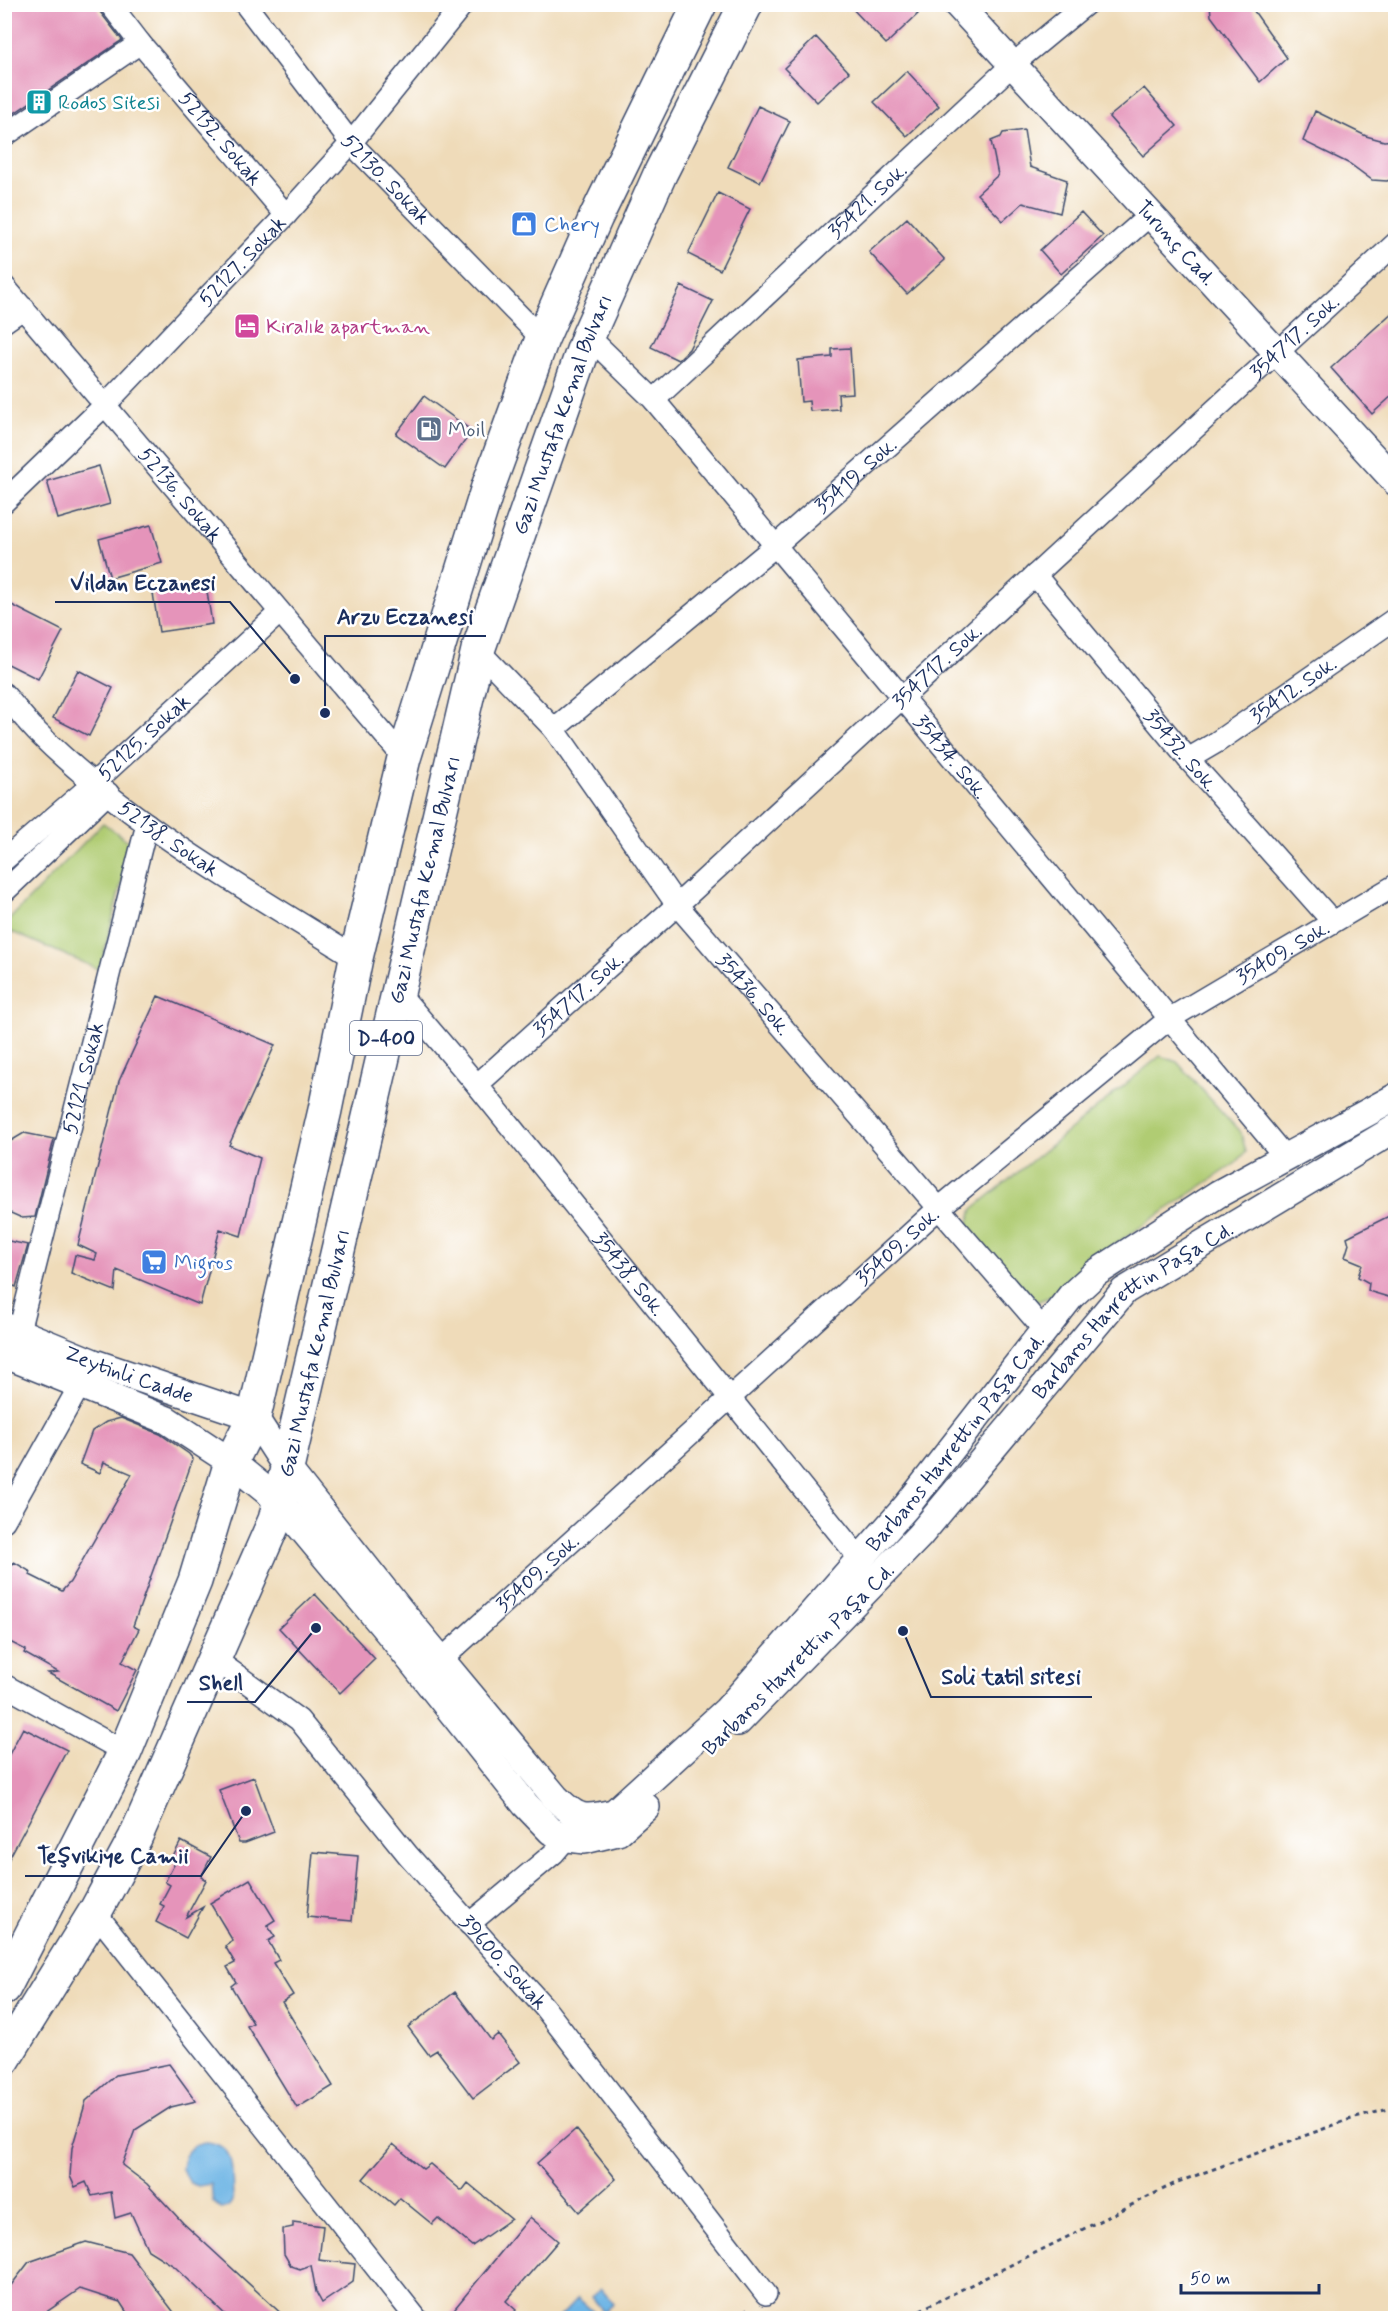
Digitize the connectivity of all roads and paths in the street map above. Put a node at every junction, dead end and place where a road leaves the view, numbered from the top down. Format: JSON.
{"nodes":[{"id":1,"x":110,"y":4,"type":"edge"},
{"id":2,"x":245,"y":4,"type":"edge"},
{"id":3,"x":463,"y":4,"type":"edge"},
{"id":4,"x":746,"y":4,"type":"edge"},
{"id":5,"x":957,"y":4,"type":"edge"},
{"id":6,"x":1086,"y":4,"type":"edge"},
{"id":7,"x":700,"y":5,"type":"edge"},
{"id":8,"x":140,"y":43,"type":"junction"},
{"id":9,"x":1012,"y":66,"type":"junction"},
{"id":10,"x":4,"y":136,"type":"edge"},
{"id":11,"x":351,"y":143,"type":"junction"},
{"id":12,"x":1152,"y":214,"type":"junction"},
{"id":13,"x":286,"y":215,"type":"junction"},
{"id":14,"x":1395,"y":243,"type":"edge"},
{"id":15,"x":4,"y":286,"type":"edge"},
{"id":16,"x":24,"y":308,"type":"junction"},
{"id":17,"x":4,"y":322,"type":"edge"},
{"id":18,"x":588,"y":336,"type":"junction"},
{"id":19,"x":542,"y":339,"type":"junction"},
{"id":20,"x":1276,"y":352,"type":"junction"},
{"id":21,"x":654,"y":400,"type":"junction"},
{"id":22,"x":105,"y":405,"type":"junction"},
{"id":23,"x":1395,"y":482,"type":"edge"},
{"id":24,"x":4,"y":502,"type":"edge"},
{"id":25,"x":775,"y":546,"type":"junction"},
{"id":26,"x":1035,"y":575,"type":"junction"},
{"id":27,"x":279,"y":613,"type":"junction"},
{"id":28,"x":1395,"y":618,"type":"edge"},
{"id":29,"x":478,"y":650,"type":"junction"},
{"id":30,"x":4,"y":694,"type":"edge"},
{"id":31,"x":901,"y":697,"type":"junction"},
{"id":32,"x":554,"y":729,"type":"junction"},
{"id":33,"x":404,"y":758,"type":"junction"},
{"id":34,"x":1188,"y":759,"type":"junction"},
{"id":35,"x":101,"y":788,"type":"junction"},
{"id":36,"x":147,"y":824,"type":"junction"},
{"id":37,"x":4,"y":860,"type":"edge"},
{"id":38,"x":1395,"y":885,"type":"edge"},
{"id":39,"x":4,"y":892,"type":"edge"},
{"id":40,"x":677,"y":905,"type":"junction"},
{"id":41,"x":1334,"y":922,"type":"junction"},
{"id":42,"x":356,"y":958,"type":"junction"},
{"id":43,"x":397,"y":991,"type":"junction"},
{"id":44,"x":1169,"y":1019,"type":"junction"},
{"id":45,"x":477,"y":1085,"type":"junction"},
{"id":46,"x":1395,"y":1097,"type":"edge"},
{"id":47,"x":1395,"y":1128,"type":"edge"},
{"id":48,"x":1285,"y":1157,"type":"junction"},
{"id":49,"x":939,"y":1208,"type":"junction"},
{"id":50,"x":12,"y":1328,"type":"edge"},
{"id":51,"x":1044,"y":1330,"type":"junction"},
{"id":52,"x":4,"y":1354,"type":"edge"},
{"id":53,"x":80,"y":1385,"type":"junction"},
{"id":54,"x":730,"y":1399,"type":"junction"},
{"id":55,"x":254,"y":1417,"type":"junction"},
{"id":56,"x":231,"y":1462,"type":"junction"},
{"id":57,"x":287,"y":1468,"type":"junction"},
{"id":58,"x":279,"y":1501,"type":"junction"},
{"id":59,"x":4,"y":1521,"type":"edge"},
{"id":60,"x":860,"y":1559,"type":"junction"},
{"id":61,"x":213,"y":1658,"type":"junction"},
{"id":62,"x":441,"y":1659,"type":"junction"},
{"id":63,"x":4,"y":1685,"type":"edge"},
{"id":64,"x":124,"y":1752,"type":"junction"},
{"id":65,"x":576,"y":1828,"type":"junction"},
{"id":66,"x":95,"y":1912,"type":"junction"},
{"id":67,"x":470,"y":1924,"type":"junction"},
{"id":68,"x":7,"y":1977,"type":"edge"},
{"id":69,"x":4,"y":2059,"type":"edge"},
{"id":70,"x":1395,"y":2107,"type":"edge"},
{"id":71,"x":766,"y":2294,"type":"dead end"},
{"id":72,"x":416,"y":2319,"type":"edge"},
{"id":73,"x":904,"y":2319,"type":"edge"}],
"edges":[{"from":1,"to":8,"type":"street","name":"52132. Sokak"},
{"from":2,"to":11,"type":"street","name":"52130. Sokak"},
{"from":3,"to":11,"type":"street","name":"52127. Sokak"},
{"from":4,"to":18,"type":"highway","name":"Gazi Mustafa Kemal Bulvarı","number":"D-400"},
{"from":5,"to":9,"type":"street","name":"Turunç Cad."},
{"from":6,"to":9,"type":"street","name":"35421. Sok."},
{"from":7,"to":19,"type":"highway","name":"Gazi Mustafa Kemal Bulvarı","number":"D-400"},
{"from":8,"to":10,"type":"street"},
{"from":8,"to":13,"type":"street","name":"52132. Sokak"},
{"from":9,"to":12,"type":"street","name":"Turunç Cad."},
{"from":9,"to":21,"type":"street","name":"35421. Sok."},
{"from":11,"to":13,"type":"street","name":"52127. Sokak"},
{"from":11,"to":19,"type":"street","name":"52130. Sokak"},
{"from":12,"to":20,"type":"street","name":"Turunç Cad."},
{"from":12,"to":25,"type":"street","name":"35419. Sok."},
{"from":13,"to":22,"type":"street","name":"52127. Sokak"},
{"from":14,"to":20,"type":"street","name":"354717. Sok."},
{"from":15,"to":16,"type":"street","name":"52136. Sokak"},
{"from":16,"to":17,"type":"street"},
{"from":16,"to":22,"type":"street","name":"52136. Sokak"},
{"from":18,"to":21,"type":"street","name":"35434. Sok."},
{"from":18,"to":29,"type":"highway","name":"Gazi Mustafa Kemal Bulvarı","number":"D-400"},
{"from":19,"to":33,"type":"highway","name":"Gazi Mustafa Kemal Bulvarı","number":"D-400"},
{"from":20,"to":23,"type":"street","name":"Turunç Cad."},
{"from":20,"to":26,"type":"street","name":"354717. Sok."},
{"from":21,"to":25,"type":"street","name":"35434. Sok."},
{"from":22,"to":24,"type":"street","name":"52127. Sokak"},
{"from":22,"to":27,"type":"street","name":"52136. Sokak"},
{"from":25,"to":31,"type":"street","name":"35434. Sok."},
{"from":25,"to":32,"type":"street","name":"35419. Sok."},
{"from":26,"to":31,"type":"street","name":"354717. Sok."},
{"from":26,"to":34,"type":"street","name":"35432. Sok."},
{"from":27,"to":33,"type":"street","name":"52136. Sokak"},
{"from":27,"to":35,"type":"street","name":"52125. Sokak"},
{"from":28,"to":34,"type":"street","name":"35412. Sok."},
{"from":29,"to":32,"type":"street","name":"35436. Sok."},
{"from":29,"to":43,"type":"highway","name":"Gazi Mustafa Kemal Bulvarı","number":"D-400"},
{"from":30,"to":35,"type":"street","name":"52138. Sokak"},
{"from":31,"to":40,"type":"street","name":"354717. Sok."},
{"from":31,"to":44,"type":"street","name":"35434. Sok."},
{"from":32,"to":40,"type":"street","name":"35436. Sok."},
{"from":33,"to":42,"type":"highway","name":"Gazi Mustafa Kemal Bulvarı","number":"D-400"},
{"from":34,"to":41,"type":"street","name":"35432. Sok."},
{"from":35,"to":36,"type":"street","name":"52138. Sokak"},
{"from":35,"to":37,"type":"street","name":"52125. Sokak"},
{"from":35,"to":39,"type":"street"},
{"from":36,"to":42,"type":"street","name":"52138. Sokak"},
{"from":36,"to":50,"type":"street","name":"52121. Sokak"},
{"from":38,"to":41,"type":"street","name":"35409. Sok."},
{"from":40,"to":45,"type":"street","name":"354717. Sok."},
{"from":40,"to":49,"type":"street","name":"35436. Sok."},
{"from":41,"to":44,"type":"street","name":"35409. Sok."},
{"from":42,"to":55,"type":"highway","name":"Gazi Mustafa Kemal Bulvarı","number":"D-400"},
{"from":43,"to":45,"type":"street","name":"35438. Sok."},
{"from":43,"to":57,"type":"highway","name":"Gazi Mustafa Kemal Bulvarı","number":"D-400"},
{"from":44,"to":48,"type":"street","name":"35434. Sok."},
{"from":44,"to":49,"type":"street","name":"35409. Sok."},
{"from":45,"to":54,"type":"street","name":"35438. Sok."},
{"from":46,"to":48,"type":"street","name":"Barbaros Hayrettin Paşa Cad."},
{"from":47,"to":65,"type":"street","name":"Barbaros Hayrettin Paşa Cd."},
{"from":48,"to":51,"type":"street","name":"Barbaros Hayrettin Paşa Cad."},
{"from":49,"to":51,"type":"street","name":"35436. Sok."},
{"from":49,"to":54,"type":"street","name":"35409. Sok."},
{"from":50,"to":55,"type":"street","name":"Zeytinli Cadde"},
{"from":51,"to":60,"type":"street","name":"Barbaros Hayrettin Paşa Cad."},
{"from":52,"to":53,"type":"street","name":"Zeytinli Cadde"},
{"from":53,"to":56,"type":"street","name":"Zeytinli Cadde"},
{"from":53,"to":59,"type":"street"},
{"from":54,"to":60,"type":"street","name":"35438. Sok."},
{"from":54,"to":62,"type":"street","name":"35409. Sok."},
{"from":55,"to":56,"type":"highway","name":"Gazi Mustafa Kemal Bulvarı","number":"D-400"},
{"from":55,"to":57,"type":"street"},
{"from":56,"to":58,"type":"street"},
{"from":56,"to":64,"type":"highway","name":"Gazi Mustafa Kemal Bulvarı","number":"D-400"},
{"from":57,"to":58,"type":"highway","name":"Gazi Mustafa Kemal Bulvarı","number":"D-400"},
{"from":57,"to":62,"type":"street"},
{"from":58,"to":61,"type":"highway","name":"Gazi Mustafa Kemal Bulvarı","number":"D-400"},
{"from":58,"to":65,"type":"street"},
{"from":60,"to":65,"type":"street","name":"Barbaros Hayrettin Paşa Cad."},
{"from":61,"to":66,"type":"highway","name":"Gazi Mustafa Kemal Bulvarı","number":"D-400"},
{"from":61,"to":67,"type":"street","name":"39600. Sokak"},
{"from":62,"to":65,"type":"street"},
{"from":63,"to":64,"type":"street"},
{"from":64,"to":68,"type":"highway","name":"Gazi Mustafa Kemal Bulvarı","number":"D-400"},
{"from":65,"to":67,"type":"street"},
{"from":66,"to":69,"type":"highway","name":"Gazi Mustafa Kemal Bulvarı","number":"D-400"},
{"from":66,"to":72,"type":"street"},
{"from":67,"to":71,"type":"street","name":"39600. Sokak"},
{"from":70,"to":73,"type":"path"}]}
